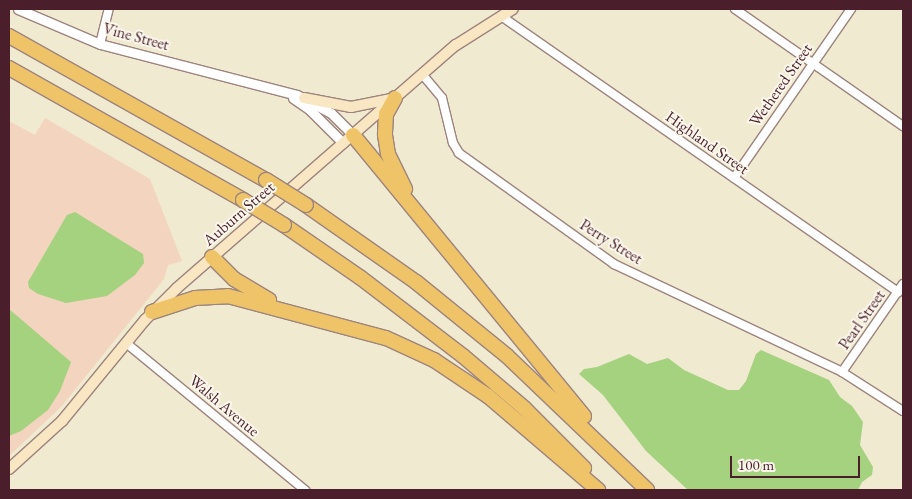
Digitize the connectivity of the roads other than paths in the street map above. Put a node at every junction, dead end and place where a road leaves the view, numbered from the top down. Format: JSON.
{"nodes":[{"id":1,"x":18,"y":9,"type":"edge"},
{"id":2,"x":109,"y":9,"type":"edge"},
{"id":3,"x":513,"y":9,"type":"edge"},
{"id":4,"x":734,"y":9,"type":"edge"},
{"id":5,"x":851,"y":9,"type":"edge"},
{"id":6,"x":501,"y":16,"type":"junction"},
{"id":7,"x":9,"y":36,"type":"edge"},
{"id":8,"x":100,"y":44,"type":"junction"},
{"id":9,"x":813,"y":63,"type":"junction"},
{"id":10,"x":9,"y":68,"type":"edge"},
{"id":11,"x":422,"y":74,"type":"junction"},
{"id":12,"x":251,"y":82,"type":"junction"},
{"id":13,"x":304,"y":98,"type":"junction"},
{"id":14,"x":395,"y":98,"type":"junction"},
{"id":15,"x":903,"y":126,"type":"edge"},
{"id":16,"x":348,"y":139,"type":"junction"},
{"id":17,"x":734,"y":178,"type":"junction"},
{"id":18,"x":423,"y":222,"type":"junction"},
{"id":19,"x":212,"y":257,"type":"junction"},
{"id":20,"x":903,"y":284,"type":"edge"},
{"id":21,"x":898,"y":292,"type":"junction"},
{"id":22,"x":152,"y":312,"type":"junction"},
{"id":23,"x":300,"y":314,"type":"junction"},
{"id":24,"x":126,"y":343,"type":"junction"},
{"id":25,"x":842,"y":372,"type":"junction"},
{"id":26,"x":903,"y":411,"type":"edge"},
{"id":27,"x":9,"y":469,"type":"edge"},
{"id":28,"x":631,"y":474,"type":"junction"},
{"id":29,"x":305,"y":490,"type":"edge"},
{"id":30,"x":598,"y":490,"type":"edge"},
{"id":31,"x":607,"y":490,"type":"edge"},
{"id":32,"x":647,"y":490,"type":"edge"}],
"edges":[{"from":1,"to":8,"type":"street","name":"Vine Street"},
{"from":2,"to":8,"type":"street"},
{"from":3,"to":6,"type":"main road","name":"Auburn Street"},
{"from":4,"to":9,"type":"street"},
{"from":5,"to":9,"type":"street","name":"Wethered Street"},
{"from":6,"to":11,"type":"main road","name":"Auburn Street"},
{"from":6,"to":17,"type":"street","name":"Highland Street"},
{"from":7,"to":28,"type":"highway","bridge":true},
{"from":8,"to":12,"type":"street","name":"Vine Street"},
{"from":9,"to":15,"type":"street"},
{"from":9,"to":17,"type":"street","name":"Wethered Street"},
{"from":10,"to":31,"type":"highway","bridge":true},
{"from":11,"to":14,"type":"main road","name":"Auburn Street"},
{"from":11,"to":25,"type":"street","name":"Perry Street"},
{"from":12,"to":13,"type":"street","name":"Vine Street"},
{"from":12,"to":16,"type":"street","name":"Vine Street"},
{"from":13,"to":14,"type":"main road"},
{"from":13,"to":16,"type":"street","name":"Vine Street"},
{"from":14,"to":16,"type":"main road","name":"Auburn Street"},
{"from":14,"to":18,"type":"highway"},
{"from":16,"to":18,"type":"highway"},
{"from":16,"to":19,"type":"main road","name":"Auburn Street"},
{"from":17,"to":21,"type":"street","name":"Highland Street"},
{"from":18,"to":28,"type":"highway"},
{"from":19,"to":22,"type":"main road","name":"Auburn Street"},
{"from":19,"to":23,"type":"highway"},
{"from":20,"to":21,"type":"street","name":"Pearl Street"},
{"from":21,"to":25,"type":"street","name":"Pearl Street"},
{"from":22,"to":23,"type":"highway"},
{"from":22,"to":24,"type":"main road","name":"Auburn Street"},
{"from":23,"to":30,"type":"highway"},
{"from":24,"to":27,"type":"main road","name":"Auburn Street"},
{"from":24,"to":29,"type":"street","name":"Walsh Avenue"},
{"from":25,"to":26,"type":"street","name":"Perry Street"},
{"from":28,"to":32,"type":"highway"}]}
